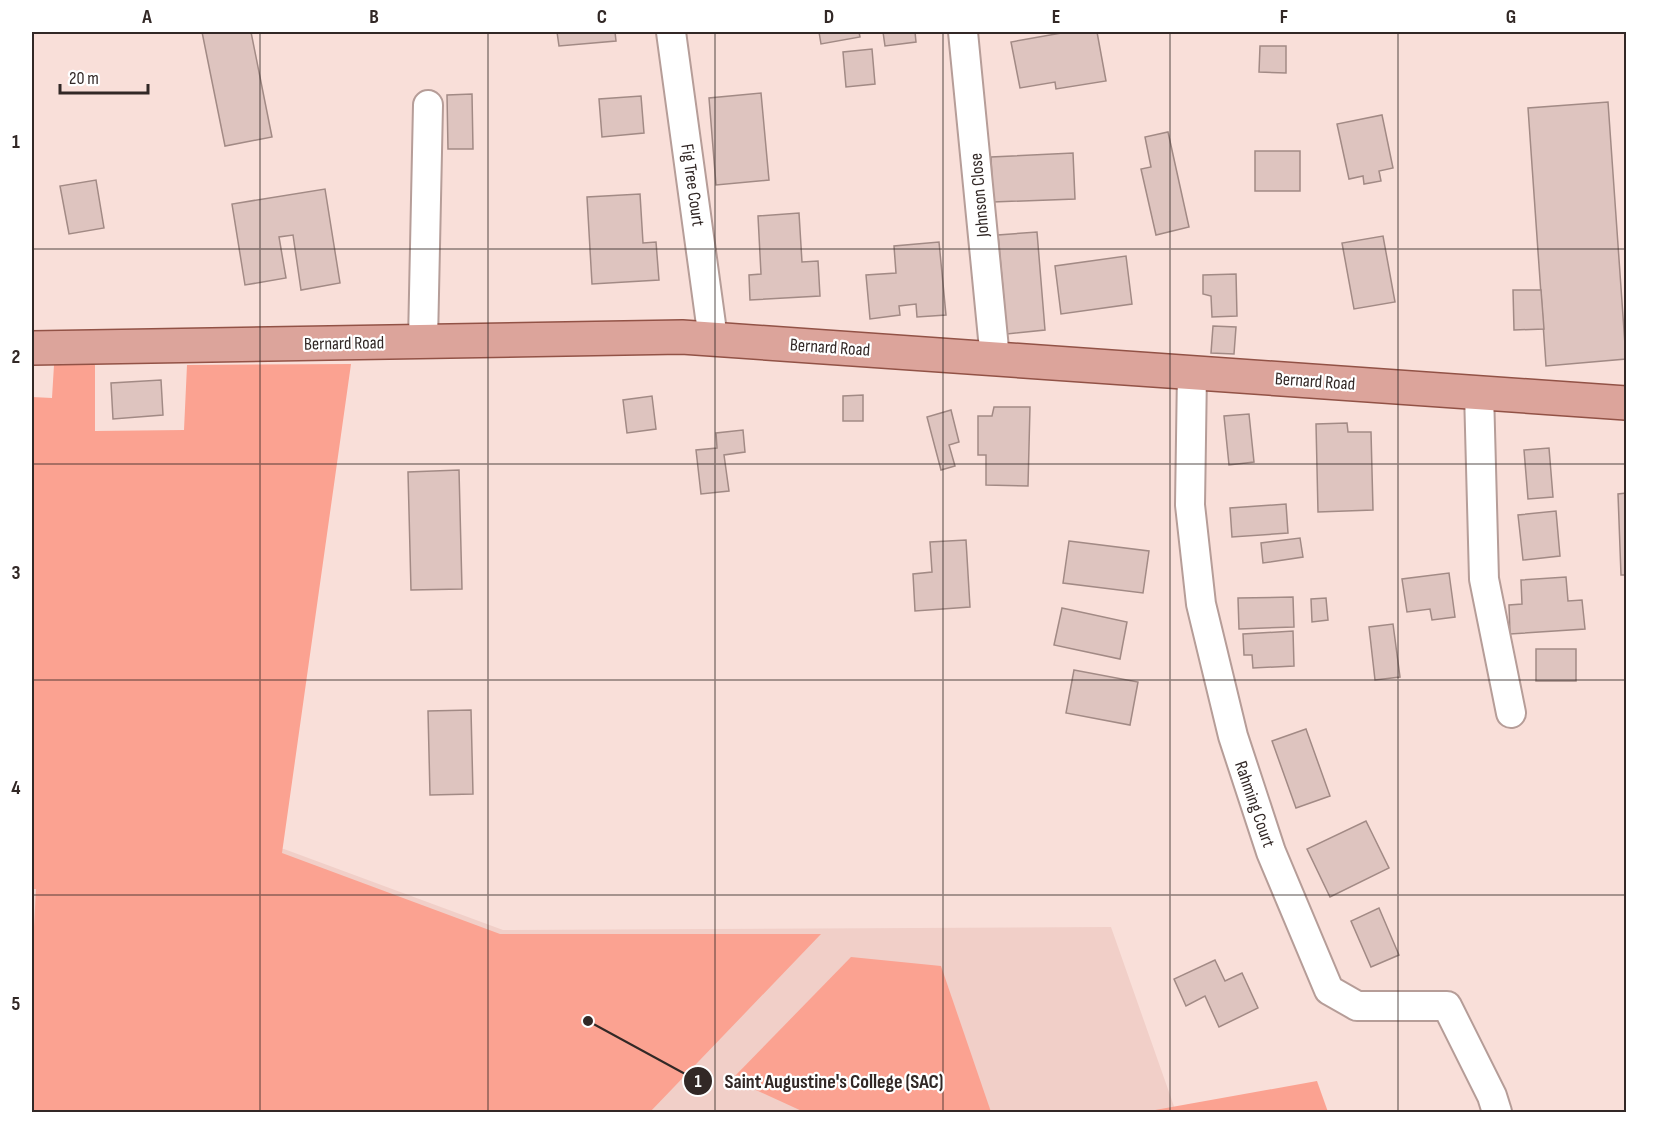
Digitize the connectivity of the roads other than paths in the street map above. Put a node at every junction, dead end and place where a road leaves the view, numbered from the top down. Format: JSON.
{"nodes":[{"id":1,"x":671,"y":32,"type":"edge"},
{"id":2,"x":963,"y":32,"type":"edge"},
{"id":3,"x":428,"y":105,"type":"dead end"},
{"id":4,"x":713,"y":339,"type":"junction"},
{"id":5,"x":423,"y":341,"type":"junction"},
{"id":6,"x":32,"y":348,"type":"edge"},
{"id":7,"x":995,"y":359,"type":"junction"},
{"id":8,"x":1192,"y":372,"type":"junction"},
{"id":9,"x":1479,"y":392,"type":"junction"},
{"id":10,"x":1626,"y":403,"type":"edge"},
{"id":11,"x":1511,"y":713,"type":"dead end"},
{"id":12,"x":1497,"y":1113,"type":"edge"}],
"edges":[{"from":1,"to":4,"type":"street","name":"Fig Tree Court"},
{"from":2,"to":7,"type":"street","name":"Johnson Close"},
{"from":3,"to":5,"type":"street"},
{"from":4,"to":5,"type":"main road","name":"Bernard Road"},
{"from":4,"to":7,"type":"main road","name":"Bernard Road"},
{"from":5,"to":6,"type":"main road","name":"Bernard Road"},
{"from":7,"to":8,"type":"main road","name":"Bernard Road"},
{"from":8,"to":9,"type":"main road","name":"Bernard Road"},
{"from":8,"to":12,"type":"street","name":"Rahming Court"},
{"from":9,"to":10,"type":"main road","name":"Bernard Road"},
{"from":9,"to":11,"type":"street"}]}
